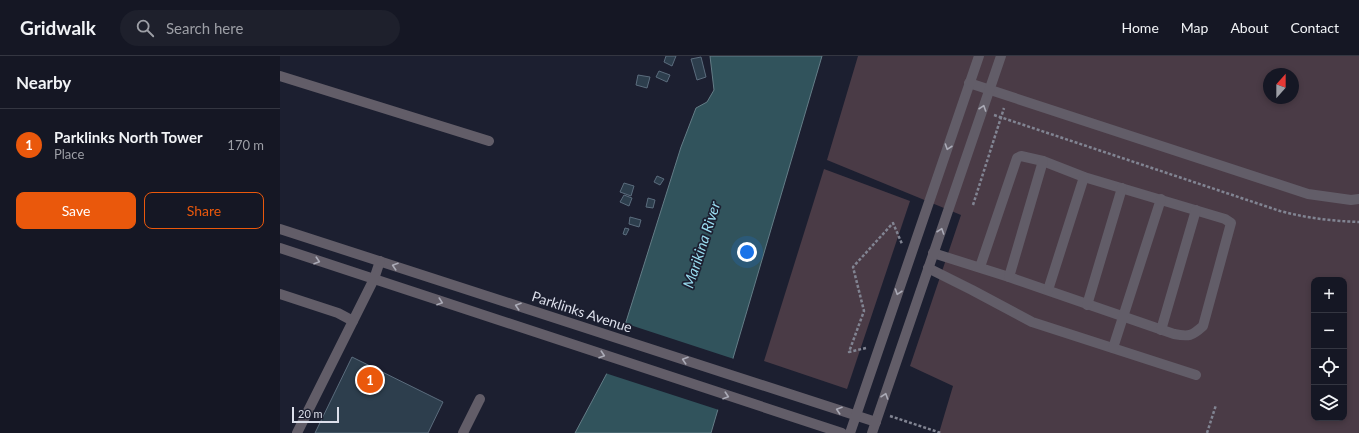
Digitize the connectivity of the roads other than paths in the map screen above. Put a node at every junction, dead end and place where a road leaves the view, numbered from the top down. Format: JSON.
{"nodes":[{"id":1,"x":979,"y":56,"type":"edge"},
{"id":2,"x":1001,"y":56,"type":"edge"},
{"id":3,"x":280,"y":76,"type":"edge"},
{"id":4,"x":969,"y":83,"type":"junction"},
{"id":5,"x":990,"y":90,"type":"junction"},
{"id":6,"x":489,"y":141,"type":"dead end"},
{"id":7,"x":1043,"y":162,"type":"junction"},
{"id":8,"x":1084,"y":177,"type":"junction"},
{"id":9,"x":1122,"y":188,"type":"junction"},
{"id":10,"x":1161,"y":199,"type":"junction"},
{"id":11,"x":1359,"y":199,"type":"edge"},
{"id":12,"x":1196,"y":210,"type":"junction"},
{"id":13,"x":280,"y":229,"type":"edge"},
{"id":14,"x":280,"y":248,"type":"edge"},
{"id":15,"x":934,"y":253,"type":"junction"},
{"id":16,"x":380,"y":261,"type":"junction"},
{"id":17,"x":980,"y":267,"type":"junction"},
{"id":18,"x":928,"y":268,"type":"junction"},
{"id":19,"x":1009,"y":277,"type":"junction"},
{"id":20,"x":374,"y":279,"type":"junction"},
{"id":21,"x":1048,"y":290,"type":"junction"},
{"id":22,"x":280,"y":294,"type":"edge"},
{"id":23,"x":1087,"y":305,"type":"junction"},
{"id":24,"x":1124,"y":317,"type":"junction"},
{"id":25,"x":353,"y":321,"type":"junction"},
{"id":26,"x":1161,"y":330,"type":"junction"},
{"id":27,"x":1113,"y":348,"type":"junction"},
{"id":28,"x":1196,"y":375,"type":"dead end"},
{"id":29,"x":480,"y":399,"type":"dead end"},
{"id":30,"x":856,"y":416,"type":"junction"},
{"id":31,"x":876,"y":422,"type":"junction"},
{"id":32,"x":297,"y":433,"type":"edge"},
{"id":33,"x":463,"y":433,"type":"edge"},
{"id":34,"x":842,"y":433,"type":"edge"},
{"id":35,"x":850,"y":433,"type":"edge"},
{"id":36,"x":872,"y":433,"type":"edge"}],
"edges":[{"from":1,"to":4,"type":"lane"},
{"from":2,"to":5,"type":"lane"},
{"from":3,"to":6,"type":"lane"},
{"from":4,"to":5,"type":"lane"},
{"from":4,"to":30,"type":"lane","one_way":true},
{"from":5,"to":11,"type":"lane"},
{"from":15,"to":5,"type":"lane","one_way":true},
{"from":7,"to":8,"type":"lane"},
{"from":7,"to":17,"type":"lane"},
{"from":7,"to":19,"type":"lane"},
{"from":8,"to":9,"type":"lane"},
{"from":8,"to":21,"type":"lane"},
{"from":9,"to":10,"type":"lane"},
{"from":9,"to":23,"type":"lane"},
{"from":10,"to":12,"type":"lane"},
{"from":10,"to":24,"type":"lane"},
{"from":12,"to":26,"type":"lane"},
{"from":12,"to":26,"type":"lane"},
{"from":13,"to":16,"type":"lane","name":"Parklinks Avenue"},
{"from":14,"to":20,"type":"lane","one_way":true},
{"from":15,"to":17,"type":"lane"},
{"from":15,"to":18,"type":"lane"},
{"from":16,"to":20,"type":"lane"},
{"from":30,"to":16,"type":"lane","name":"Parklinks Avenue","one_way":true},
{"from":17,"to":19,"type":"lane"},
{"from":18,"to":27,"type":"lane"},
{"from":31,"to":18,"type":"lane","one_way":true},
{"from":19,"to":21,"type":"lane"},
{"from":20,"to":25,"type":"lane"},
{"from":20,"to":34,"type":"lane","one_way":true},
{"from":21,"to":23,"type":"lane"},
{"from":22,"to":25,"type":"lane"},
{"from":23,"to":24,"type":"lane"},
{"from":24,"to":26,"type":"lane"},
{"from":24,"to":27,"type":"lane"},
{"from":25,"to":32,"type":"lane"},
{"from":27,"to":28,"type":"lane"},
{"from":29,"to":33,"type":"lane"},
{"from":30,"to":31,"type":"lane","name":"Parklinks Avenue"},
{"from":30,"to":35,"type":"lane"},
{"from":31,"to":36,"type":"lane"}]}
